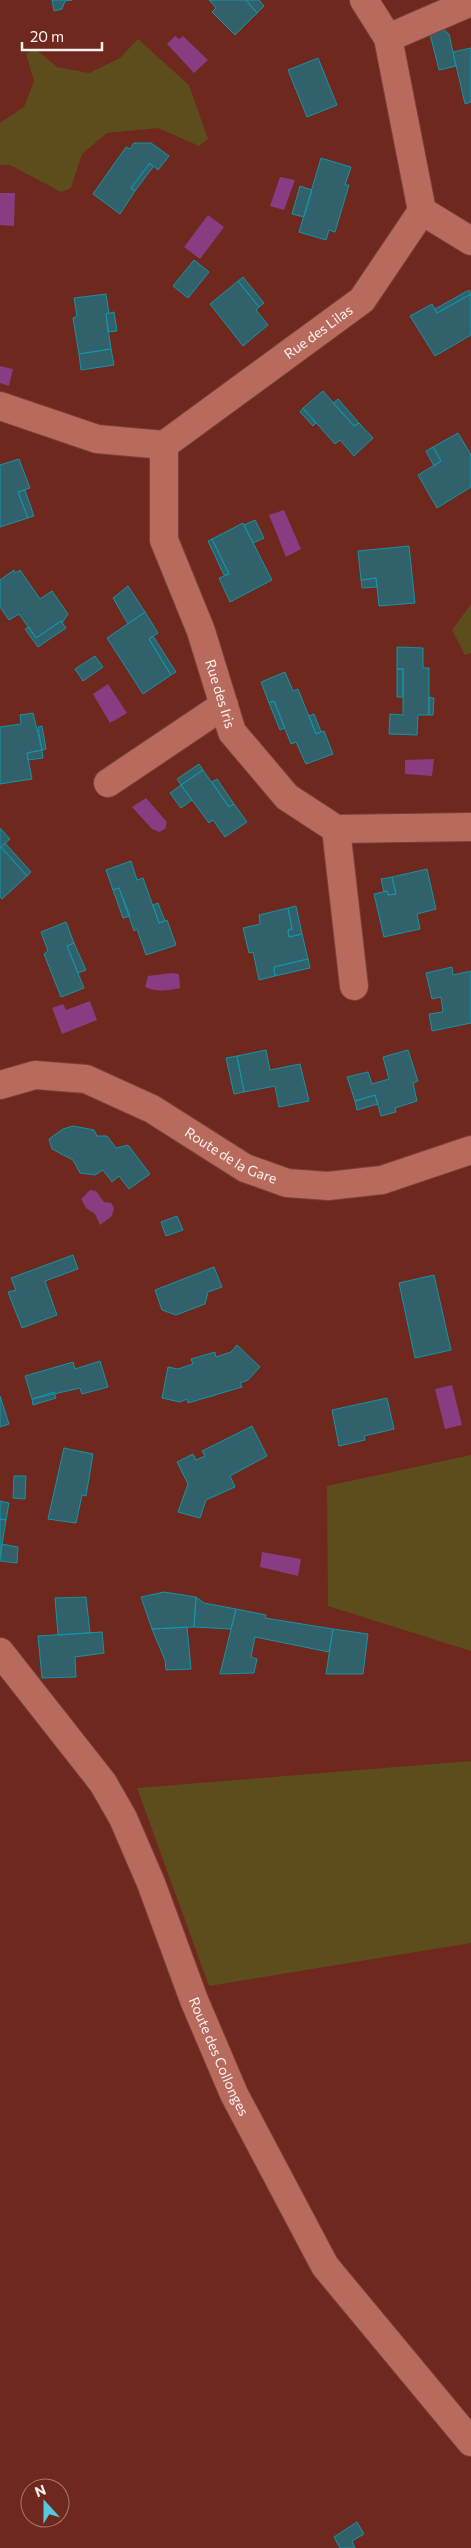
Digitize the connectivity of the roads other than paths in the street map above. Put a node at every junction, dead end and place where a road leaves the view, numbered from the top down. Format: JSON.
{"nodes":[{"id":1,"x":364,"y":0,"type":"edge"},
{"id":2,"x":471,"y":2,"type":"edge"},
{"id":3,"x":388,"y":38,"type":"junction"},
{"id":4,"x":422,"y":211,"type":"junction"},
{"id":5,"x":471,"y":241,"type":"edge"},
{"id":6,"x":0,"y":406,"type":"edge"},
{"id":7,"x":164,"y":445,"type":"junction"},
{"id":8,"x":224,"y":705,"type":"junction"},
{"id":9,"x":108,"y":783,"type":"dead end"},
{"id":10,"x":471,"y":827,"type":"edge"},
{"id":11,"x":336,"y":830,"type":"junction"},
{"id":12,"x":354,"y":986,"type":"dead end"},
{"id":13,"x":0,"y":1085,"type":"edge"},
{"id":14,"x":471,"y":1150,"type":"edge"},
{"id":15,"x":0,"y":1652,"type":"edge"},
{"id":16,"x":471,"y":2442,"type":"edge"}],
"edges":[{"from":1,"to":3,"type":"street"},
{"from":2,"to":3,"type":"street"},
{"from":3,"to":4,"type":"street"},
{"from":4,"to":5,"type":"street"},
{"from":4,"to":7,"type":"street","name":"Rue des Lilas"},
{"from":6,"to":7,"type":"street"},
{"from":7,"to":8,"type":"street","name":"Rue des Iris"},
{"from":8,"to":9,"type":"street"},
{"from":8,"to":11,"type":"street","name":"Rue des Iris"},
{"from":10,"to":11,"type":"street"},
{"from":11,"to":12,"type":"street"},
{"from":13,"to":14,"type":"street","name":"Route de la Gare"},
{"from":15,"to":16,"type":"street","name":"Route des Collonges"}]}
